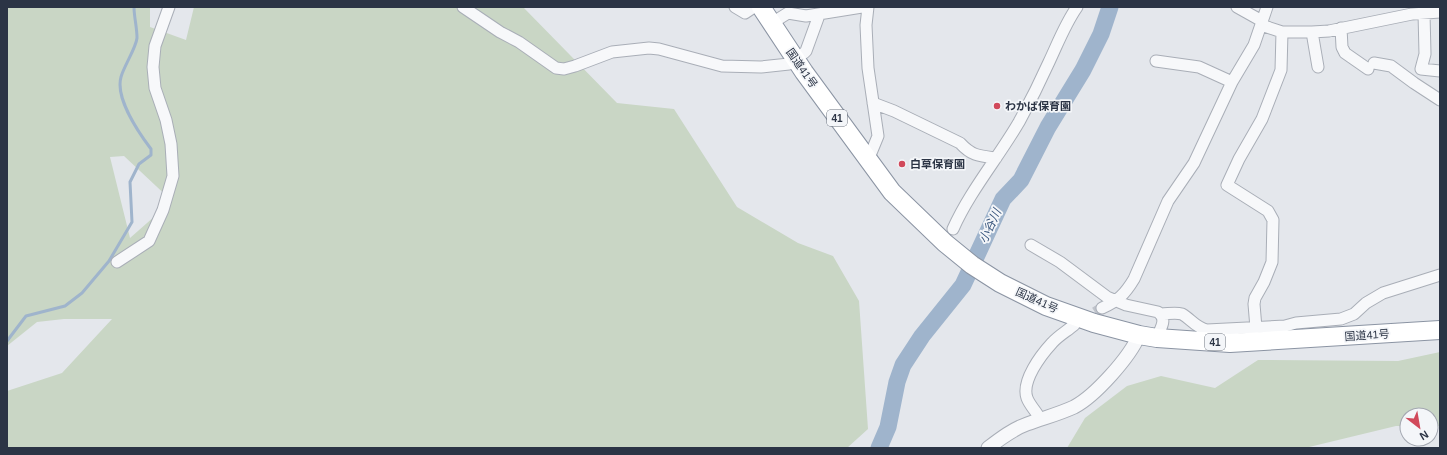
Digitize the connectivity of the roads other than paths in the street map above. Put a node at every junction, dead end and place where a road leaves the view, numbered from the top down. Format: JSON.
{"nodes":[{"id":1,"x":169,"y":7,"type":"edge"},
{"id":2,"x":463,"y":7,"type":"edge"},
{"id":3,"x":735,"y":7,"type":"edge"},
{"id":4,"x":754,"y":7,"type":"edge"},
{"id":5,"x":762,"y":7,"type":"edge"},
{"id":6,"x":862,"y":7,"type":"edge"},
{"id":7,"x":868,"y":7,"type":"edge"},
{"id":8,"x":1077,"y":7,"type":"edge"},
{"id":9,"x":1237,"y":7,"type":"edge"},
{"id":10,"x":1267,"y":7,"type":"edge"},
{"id":11,"x":1440,"y":12,"type":"edge"},
{"id":12,"x":1424,"y":13,"type":"junction"},
{"id":13,"x":818,"y":14,"type":"junction"},
{"id":14,"x":1262,"y":23,"type":"junction"},
{"id":15,"x":772,"y":24,"type":"junction"},
{"id":16,"x":1341,"y":28,"type":"junction"},
{"id":17,"x":1282,"y":32,"type":"junction"},
{"id":18,"x":1312,"y":32,"type":"junction"},
{"id":19,"x":804,"y":53,"type":"dead end"},
{"id":20,"x":1156,"y":61,"type":"dead end"},
{"id":21,"x":789,"y":64,"type":"dead end"},
{"id":22,"x":1318,"y":67,"type":"dead end"},
{"id":23,"x":1440,"y":72,"type":"edge"},
{"id":24,"x":1232,"y":82,"type":"junction"},
{"id":25,"x":1440,"y":100,"type":"edge"},
{"id":26,"x":873,"y":103,"type":"junction"},
{"id":27,"x":866,"y":158,"type":"junction"},
{"id":28,"x":996,"y":158,"type":"junction"},
{"id":29,"x":952,"y":229,"type":"dead end"},
{"id":30,"x":1031,"y":245,"type":"dead end"},
{"id":31,"x":117,"y":262,"type":"dead end"},
{"id":32,"x":1440,"y":275,"type":"edge"},
{"id":33,"x":1116,"y":302,"type":"junction"},
{"id":34,"x":1102,"y":308,"type":"tunnel mouth"},
{"id":35,"x":1162,"y":314,"type":"junction"},
{"id":36,"x":1074,"y":325,"type":"tunnel mouth"},
{"id":37,"x":1256,"y":328,"type":"junction"},
{"id":38,"x":1440,"y":330,"type":"edge"},
{"id":39,"x":1139,"y":335,"type":"junction"},
{"id":40,"x":1157,"y":338,"type":"junction"},
{"id":41,"x":1040,"y":419,"type":"junction"},
{"id":42,"x":988,"y":448,"type":"edge"}],
"edges":[{"from":1,"to":31,"type":"street"},
{"from":2,"to":21,"type":"street"},
{"from":3,"to":4,"type":"street"},
{"from":5,"to":15,"type":"highway","name":"国道41号","number":"41"},
{"from":6,"to":13,"type":"street"},
{"from":7,"to":26,"type":"street"},
{"from":8,"to":28,"type":"street"},
{"from":9,"to":14,"type":"street"},
{"from":10,"to":14,"type":"street"},
{"from":11,"to":12,"type":"street"},
{"from":12,"to":16,"type":"street"},
{"from":12,"to":23,"type":"street"},
{"from":13,"to":15,"type":"street"},
{"from":13,"to":19,"type":"street"},
{"from":14,"to":17,"type":"street"},
{"from":14,"to":24,"type":"street"},
{"from":15,"to":27,"type":"highway","name":"国道41号","number":"41"},
{"from":16,"to":18,"type":"street"},
{"from":16,"to":25,"type":"street"},
{"from":17,"to":18,"type":"street"},
{"from":17,"to":37,"type":"street"},
{"from":18,"to":22,"type":"street"},
{"from":20,"to":24,"type":"street"},
{"from":24,"to":33,"type":"street"},
{"from":26,"to":27,"type":"street"},
{"from":26,"to":28,"type":"street"},
{"from":27,"to":39,"type":"highway","name":"国道41号","number":"41"},
{"from":28,"to":29,"type":"street"},
{"from":30,"to":33,"type":"street"},
{"from":32,"to":37,"type":"street"},
{"from":33,"to":34,"type":"street"},
{"from":33,"to":35,"type":"street"},
{"from":35,"to":37,"type":"street"},
{"from":35,"to":40,"type":"street"},
{"from":36,"to":41,"type":"street"},
{"from":38,"to":40,"type":"highway","name":"国道41号","number":"41"},
{"from":39,"to":40,"type":"highway","name":"国道41号","number":"41"},
{"from":39,"to":41,"type":"street"},
{"from":41,"to":42,"type":"street"}]}
